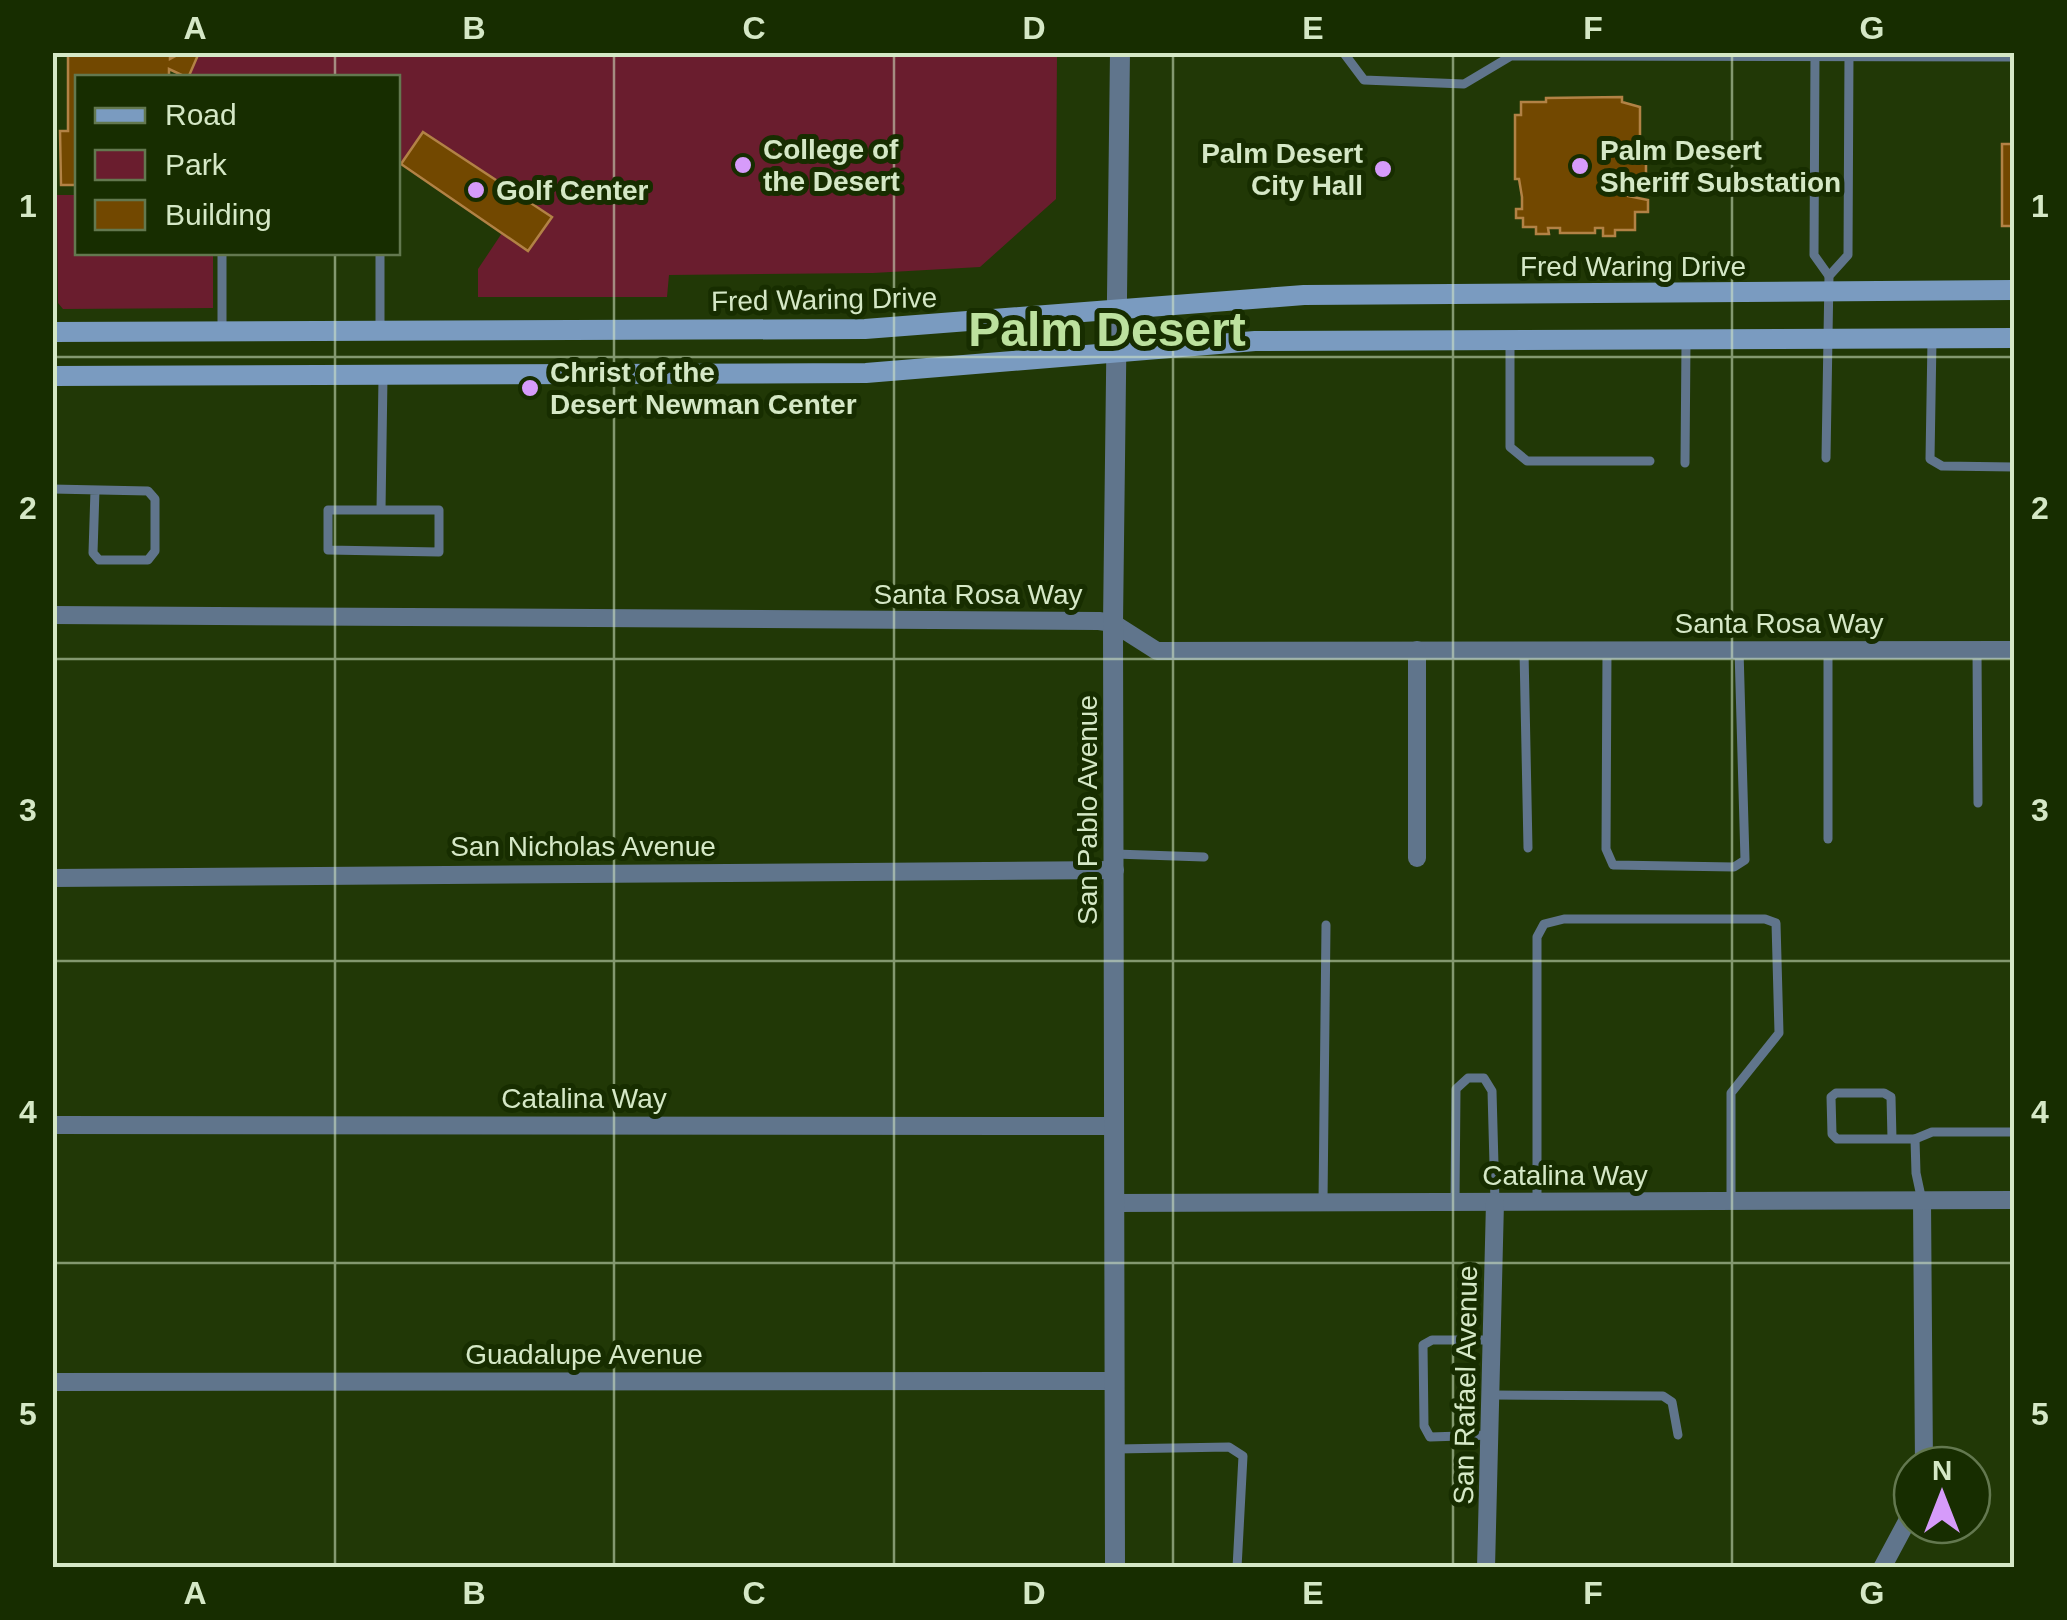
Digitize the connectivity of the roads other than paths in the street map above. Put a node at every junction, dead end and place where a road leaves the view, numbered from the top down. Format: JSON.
{"nodes":[{"id":1,"x":1120,"y":52,"type":"edge"},
{"id":2,"x":1343,"y":52,"type":"edge"},
{"id":3,"x":1814,"y":53,"type":"edge"},
{"id":4,"x":1849,"y":53,"type":"edge"},
{"id":5,"x":2014,"y":57,"type":"edge"},
{"id":6,"x":222,"y":255,"type":"edge"},
{"id":7,"x":380,"y":255,"type":"edge"},
{"id":8,"x":1828,"y":285,"type":"junction"},
{"id":9,"x":2014,"y":290,"type":"edge"},
{"id":10,"x":1116,"y":309,"type":"junction"},
{"id":11,"x":380,"y":330,"type":"junction"},
{"id":12,"x":222,"y":331,"type":"junction"},
{"id":13,"x":52,"y":332,"type":"edge"},
{"id":14,"x":1686,"y":338,"type":"junction"},
{"id":15,"x":1826,"y":338,"type":"junction"},
{"id":16,"x":1932,"y":338,"type":"junction"},
{"id":17,"x":2014,"y":338,"type":"edge"},
{"id":18,"x":1510,"y":339,"type":"junction"},
{"id":19,"x":1116,"y":354,"type":"junction"},
{"id":20,"x":382,"y":374,"type":"junction"},
{"id":21,"x":52,"y":376,"type":"edge"},
{"id":22,"x":1826,"y":458,"type":"dead end"},
{"id":23,"x":1650,"y":461,"type":"dead end"},
{"id":24,"x":1684,"y":463,"type":"dead end"},
{"id":25,"x":2014,"y":467,"type":"edge"},
{"id":26,"x":52,"y":489,"type":"edge"},
{"id":27,"x":95,"y":490,"type":"junction"},
{"id":28,"x":381,"y":510,"type":"junction"},
{"id":29,"x":52,"y":615,"type":"edge"},
{"id":30,"x":1113,"y":623,"type":"junction"},
{"id":31,"x":1416,"y":650,"type":"junction"},
{"id":32,"x":1524,"y":650,"type":"junction"},
{"id":33,"x":1607,"y":650,"type":"junction"},
{"id":34,"x":1740,"y":650,"type":"junction"},
{"id":35,"x":1828,"y":650,"type":"junction"},
{"id":36,"x":1977,"y":650,"type":"junction"},
{"id":37,"x":2014,"y":650,"type":"edge"},
{"id":38,"x":1978,"y":802,"type":"dead end"},
{"id":39,"x":1828,"y":839,"type":"dead end"},
{"id":40,"x":1528,"y":848,"type":"dead end"},
{"id":41,"x":1204,"y":857,"type":"dead end"},
{"id":42,"x":1417,"y":858,"type":"dead end"},
{"id":43,"x":1115,"y":862,"type":"junction"},
{"id":44,"x":52,"y":878,"type":"edge"},
{"id":45,"x":1326,"y":925,"type":"dead end"},
{"id":46,"x":52,"y":1125,"type":"edge"},
{"id":47,"x":1115,"y":1126,"type":"junction"},
{"id":48,"x":2014,"y":1132,"type":"edge"},
{"id":49,"x":1892,"y":1139,"type":"junction"},
{"id":50,"x":1916,"y":1139,"type":"junction"},
{"id":51,"x":2014,"y":1200,"type":"edge"},
{"id":52,"x":1922,"y":1201,"type":"junction"},
{"id":53,"x":1115,"y":1202,"type":"junction"},
{"id":54,"x":1324,"y":1202,"type":"junction"},
{"id":55,"x":1455,"y":1202,"type":"junction"},
{"id":56,"x":1495,"y":1202,"type":"junction"},
{"id":57,"x":1538,"y":1202,"type":"junction"},
{"id":58,"x":1731,"y":1202,"type":"junction"},
{"id":59,"x":1493,"y":1340,"type":"junction"},
{"id":60,"x":52,"y":1382,"type":"edge"},
{"id":61,"x":1115,"y":1382,"type":"junction"},
{"id":62,"x":1492,"y":1395,"type":"junction"},
{"id":63,"x":1678,"y":1435,"type":"dead end"},
{"id":64,"x":1492,"y":1436,"type":"junction"},
{"id":65,"x":1924,"y":1445,"type":"edge"},
{"id":66,"x":1115,"y":1449,"type":"junction"},
{"id":67,"x":1894,"y":1545,"type":"edge"},
{"id":68,"x":1115,"y":1568,"type":"edge"},
{"id":69,"x":1237,"y":1568,"type":"edge"},
{"id":70,"x":1486,"y":1568,"type":"edge"},
{"id":71,"x":1882,"y":1568,"type":"edge"}],
"edges":[{"from":1,"to":10,"type":"street","name":"San Pablo Avenue"},
{"from":2,"to":3,"type":"lane"},
{"from":3,"to":4,"type":"lane"},
{"from":3,"to":8,"type":"lane"},
{"from":4,"to":5,"type":"lane"},
{"from":4,"to":8,"type":"lane"},
{"from":6,"to":12,"type":"lane"},
{"from":7,"to":11,"type":"lane"},
{"from":8,"to":9,"type":"main road","name":"Fred Waring Drive"},
{"from":8,"to":10,"type":"main road","name":"Fred Waring Drive"},
{"from":8,"to":15,"type":"lane"},
{"from":10,"to":11,"type":"main road","name":"Fred Waring Drive"},
{"from":10,"to":19,"type":"street","name":"San Pablo Avenue"},
{"from":11,"to":12,"type":"main road","name":"Fred Waring Drive"},
{"from":12,"to":13,"type":"main road","name":"Fred Waring Drive"},
{"from":14,"to":15,"type":"main road"},
{"from":14,"to":18,"type":"main road"},
{"from":14,"to":24,"type":"lane"},
{"from":15,"to":16,"type":"main road"},
{"from":15,"to":22,"type":"lane"},
{"from":16,"to":17,"type":"main road"},
{"from":16,"to":25,"type":"lane"},
{"from":18,"to":19,"type":"main road"},
{"from":18,"to":23,"type":"lane"},
{"from":19,"to":20,"type":"main road"},
{"from":19,"to":30,"type":"street","name":"San Pablo Avenue"},
{"from":20,"to":21,"type":"main road"},
{"from":20,"to":28,"type":"lane"},
{"from":26,"to":27,"type":"lane"},
{"from":27,"to":27,"type":"lane"},
{"from":28,"to":28,"type":"lane"},
{"from":29,"to":30,"type":"street","name":"Santa Rosa Way"},
{"from":30,"to":31,"type":"street","name":"Santa Rosa Way"},
{"from":30,"to":43,"type":"street","name":"San Pablo Avenue"},
{"from":31,"to":32,"type":"street","name":"Santa Rosa Way"},
{"from":31,"to":42,"type":"street"},
{"from":32,"to":33,"type":"street","name":"Santa Rosa Way"},
{"from":32,"to":40,"type":"lane"},
{"from":33,"to":34,"type":"street","name":"Santa Rosa Way"},
{"from":33,"to":34,"type":"lane"},
{"from":34,"to":35,"type":"street","name":"Santa Rosa Way"},
{"from":35,"to":36,"type":"street","name":"Santa Rosa Way"},
{"from":35,"to":39,"type":"lane"},
{"from":36,"to":37,"type":"street","name":"Santa Rosa Way"},
{"from":36,"to":38,"type":"lane"},
{"from":41,"to":43,"type":"lane"},
{"from":43,"to":44,"type":"street","name":"San Nicholas Avenue"},
{"from":43,"to":47,"type":"street","name":"San Pablo Avenue"},
{"from":45,"to":54,"type":"lane"},
{"from":46,"to":47,"type":"street","name":"Catalina Way"},
{"from":47,"to":53,"type":"street","name":"San Pablo Avenue"},
{"from":48,"to":50,"type":"lane"},
{"from":49,"to":49,"type":"lane"},
{"from":49,"to":50,"type":"lane"},
{"from":50,"to":52,"type":"lane"},
{"from":51,"to":52,"type":"street","name":"Catalina Way"},
{"from":52,"to":58,"type":"street","name":"Catalina Way"},
{"from":52,"to":65,"type":"street"},
{"from":53,"to":54,"type":"street","name":"Catalina Way"},
{"from":53,"to":61,"type":"street","name":"San Pablo Avenue"},
{"from":54,"to":55,"type":"street","name":"Catalina Way"},
{"from":55,"to":56,"type":"street","name":"Catalina Way"},
{"from":55,"to":56,"type":"lane"},
{"from":56,"to":57,"type":"street","name":"Catalina Way"},
{"from":56,"to":59,"type":"street","name":"San Rafael Avenue"},
{"from":57,"to":58,"type":"street","name":"Catalina Way"},
{"from":57,"to":58,"type":"lane"},
{"from":59,"to":62,"type":"street","name":"San Rafael Avenue"},
{"from":59,"to":64,"type":"lane"},
{"from":60,"to":61,"type":"street","name":"Guadalupe Avenue"},
{"from":61,"to":66,"type":"street","name":"San Pablo Avenue"},
{"from":62,"to":63,"type":"lane"},
{"from":62,"to":64,"type":"street","name":"San Rafael Avenue"},
{"from":64,"to":70,"type":"street","name":"San Rafael Avenue"},
{"from":66,"to":68,"type":"street","name":"San Pablo Avenue"},
{"from":66,"to":69,"type":"lane"},
{"from":67,"to":71,"type":"street"}]}
